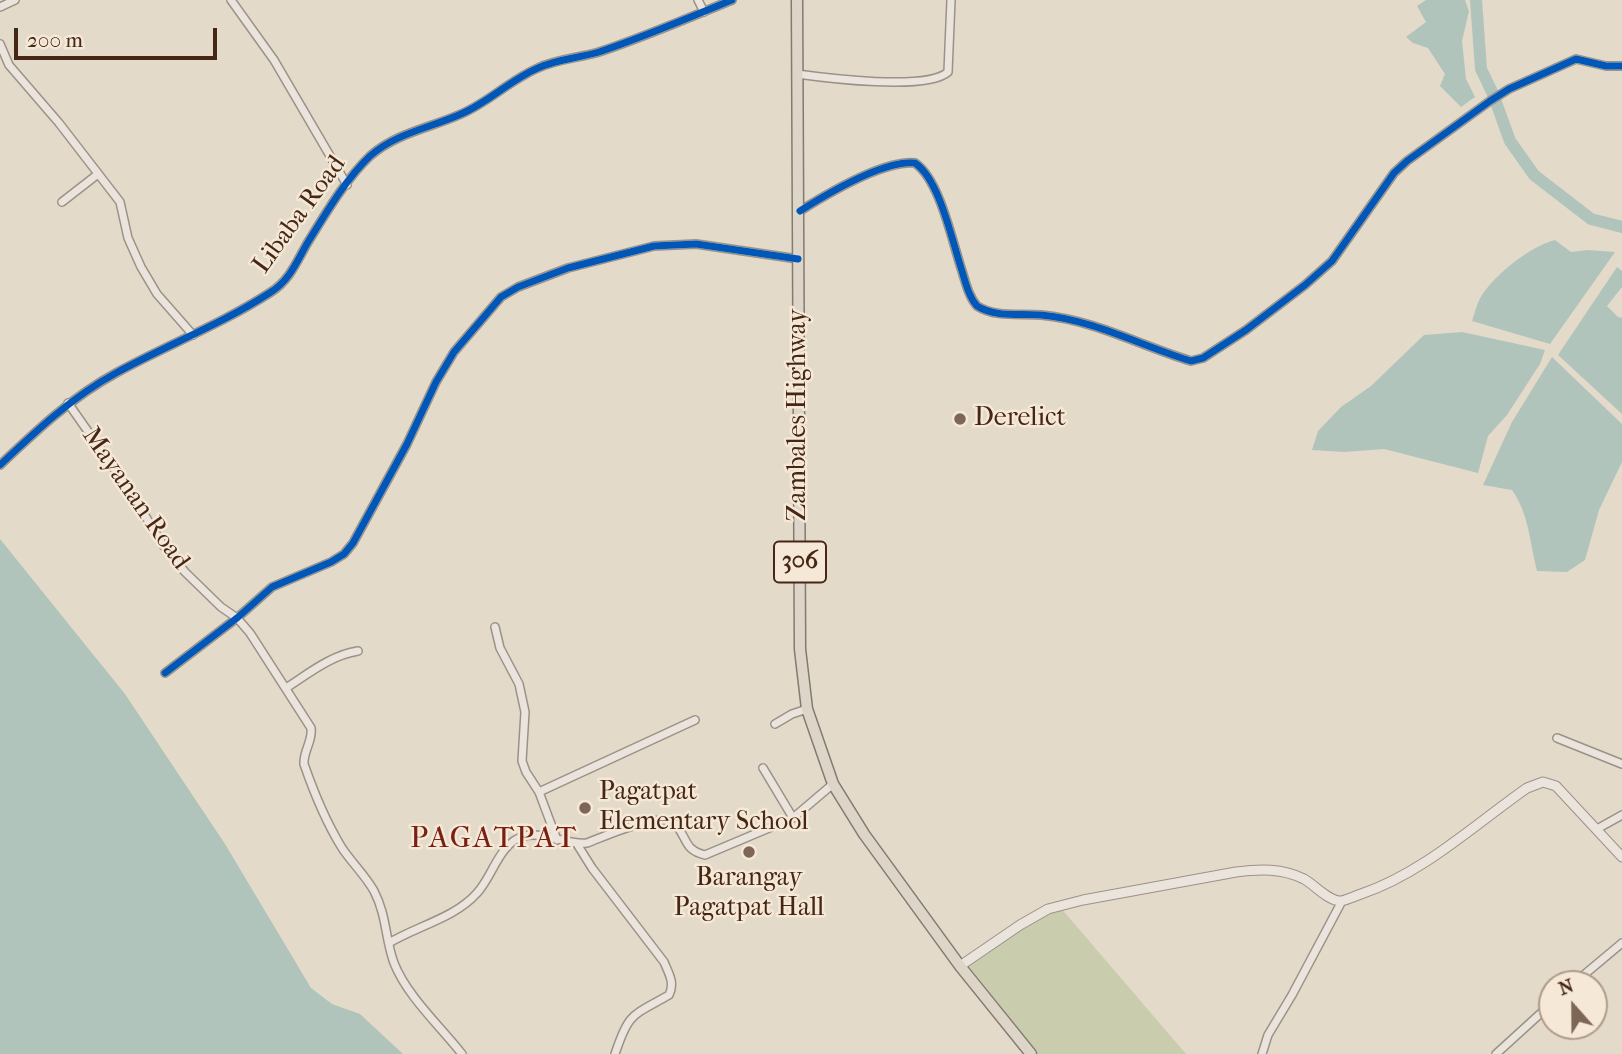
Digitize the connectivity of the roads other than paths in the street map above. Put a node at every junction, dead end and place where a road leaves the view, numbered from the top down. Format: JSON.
{"nodes":[{"id":1,"x":15,"y":0,"type":"edge"},
{"id":2,"x":231,"y":0,"type":"edge"},
{"id":3,"x":698,"y":0,"type":"edge"},
{"id":4,"x":732,"y":0,"type":"edge"},
{"id":5,"x":797,"y":0,"type":"edge"},
{"id":6,"x":951,"y":0,"type":"edge"},
{"id":7,"x":0,"y":6,"type":"edge"},
{"id":8,"x":704,"y":12,"type":"junction"},
{"id":9,"x":0,"y":46,"type":"edge"},
{"id":10,"x":1622,"y":66,"type":"edge"},
{"id":11,"x":797,"y":74,"type":"junction"},
{"id":12,"x":98,"y":174,"type":"junction"},
{"id":13,"x":347,"y":185,"type":"junction"},
{"id":14,"x":62,"y":202,"type":"dead end"},
{"id":15,"x":800,"y":211,"type":"junction"},
{"id":16,"x":798,"y":259,"type":"junction"},
{"id":17,"x":192,"y":335,"type":"junction"},
{"id":18,"x":68,"y":403,"type":"junction"},
{"id":19,"x":2,"y":459,"type":"edge"},
{"id":20,"x":237,"y":618,"type":"junction"},
{"id":21,"x":495,"y":627,"type":"dead end"},
{"id":22,"x":358,"y":651,"type":"dead end"},
{"id":23,"x":165,"y":673,"type":"dead end"},
{"id":24,"x":286,"y":688,"type":"junction"},
{"id":25,"x":807,"y":709,"type":"junction"},
{"id":26,"x":695,"y":720,"type":"dead end"},
{"id":27,"x":775,"y":724,"type":"dead end"},
{"id":28,"x":1557,"y":738,"type":"dead end"},
{"id":29,"x":1622,"y":764,"type":"edge"},
{"id":30,"x":763,"y":768,"type":"dead end"},
{"id":31,"x":833,"y":784,"type":"junction"},
{"id":32,"x":538,"y":792,"type":"junction"},
{"id":33,"x":1622,"y":815,"type":"edge"},
{"id":34,"x":793,"y":818,"type":"junction"},
{"id":35,"x":1597,"y":829,"type":"junction"},
{"id":36,"x":558,"y":840,"type":"junction"},
{"id":37,"x":577,"y":844,"type":"junction"},
{"id":38,"x":1622,"y":857,"type":"edge"},
{"id":39,"x":1342,"y":901,"type":"junction"},
{"id":40,"x":389,"y":943,"type":"junction"},
{"id":41,"x":1622,"y":943,"type":"edge"},
{"id":42,"x":960,"y":966,"type":"junction"},
{"id":43,"x":1590,"y":970,"type":"edge"},
{"id":44,"x":1538,"y":1016,"type":"edge"},
{"id":45,"x":462,"y":1054,"type":"edge"},
{"id":46,"x":615,"y":1054,"type":"edge"},
{"id":47,"x":1031,"y":1054,"type":"edge"},
{"id":48,"x":1262,"y":1054,"type":"edge"},
{"id":49,"x":1496,"y":1054,"type":"edge"}],
"edges":[{"from":1,"to":7,"type":"street"},
{"from":2,"to":13,"type":"street"},
{"from":3,"to":8,"type":"street"},
{"from":4,"to":8,"type":"street","name":"Libaba Road"},
{"from":5,"to":11,"type":"main road","name":"Zambales Highway","number":"306"},
{"from":6,"to":11,"type":"street"},
{"from":8,"to":13,"type":"street","name":"Libaba Road"},
{"from":9,"to":12,"type":"street"},
{"from":10,"to":15,"type":"street"},
{"from":11,"to":15,"type":"main road","name":"Zambales Highway","number":"306"},
{"from":12,"to":14,"type":"street"},
{"from":12,"to":17,"type":"street"},
{"from":13,"to":17,"type":"street","name":"Libaba Road"},
{"from":15,"to":16,"type":"main road","name":"Zambales Highway","number":"306"},
{"from":16,"to":20,"type":"street"},
{"from":16,"to":25,"type":"main road","name":"Zambales Highway","number":"306"},
{"from":17,"to":18,"type":"street","name":"Libaba Road"},
{"from":18,"to":19,"type":"street","name":"Libaba Road"},
{"from":18,"to":20,"type":"street","name":"Mayanan Road"},
{"from":20,"to":23,"type":"street"},
{"from":20,"to":24,"type":"street","name":"Mayanan Road"},
{"from":21,"to":32,"type":"street"},
{"from":22,"to":24,"type":"street"},
{"from":24,"to":40,"type":"street","name":"Mayanan Road"},
{"from":25,"to":27,"type":"street"},
{"from":25,"to":31,"type":"main road","name":"Zambales Highway","number":"306"},
{"from":26,"to":32,"type":"street"},
{"from":28,"to":29,"type":"street"},
{"from":30,"to":34,"type":"street"},
{"from":31,"to":34,"type":"street"},
{"from":31,"to":42,"type":"main road","name":"Zambales Highway","number":"306"},
{"from":32,"to":36,"type":"street"},
{"from":33,"to":35,"type":"street"},
{"from":34,"to":37,"type":"street"},
{"from":35,"to":38,"type":"street"},
{"from":35,"to":39,"type":"street"},
{"from":36,"to":37,"type":"street"},
{"from":36,"to":40,"type":"street"},
{"from":37,"to":46,"type":"street"},
{"from":39,"to":42,"type":"street"},
{"from":39,"to":48,"type":"street"},
{"from":40,"to":45,"type":"street","name":"Mayanan Road"},
{"from":41,"to":43,"type":"street"},
{"from":42,"to":47,"type":"main road","name":"Zambales Highway","number":"306"},
{"from":44,"to":49,"type":"street"}]}
